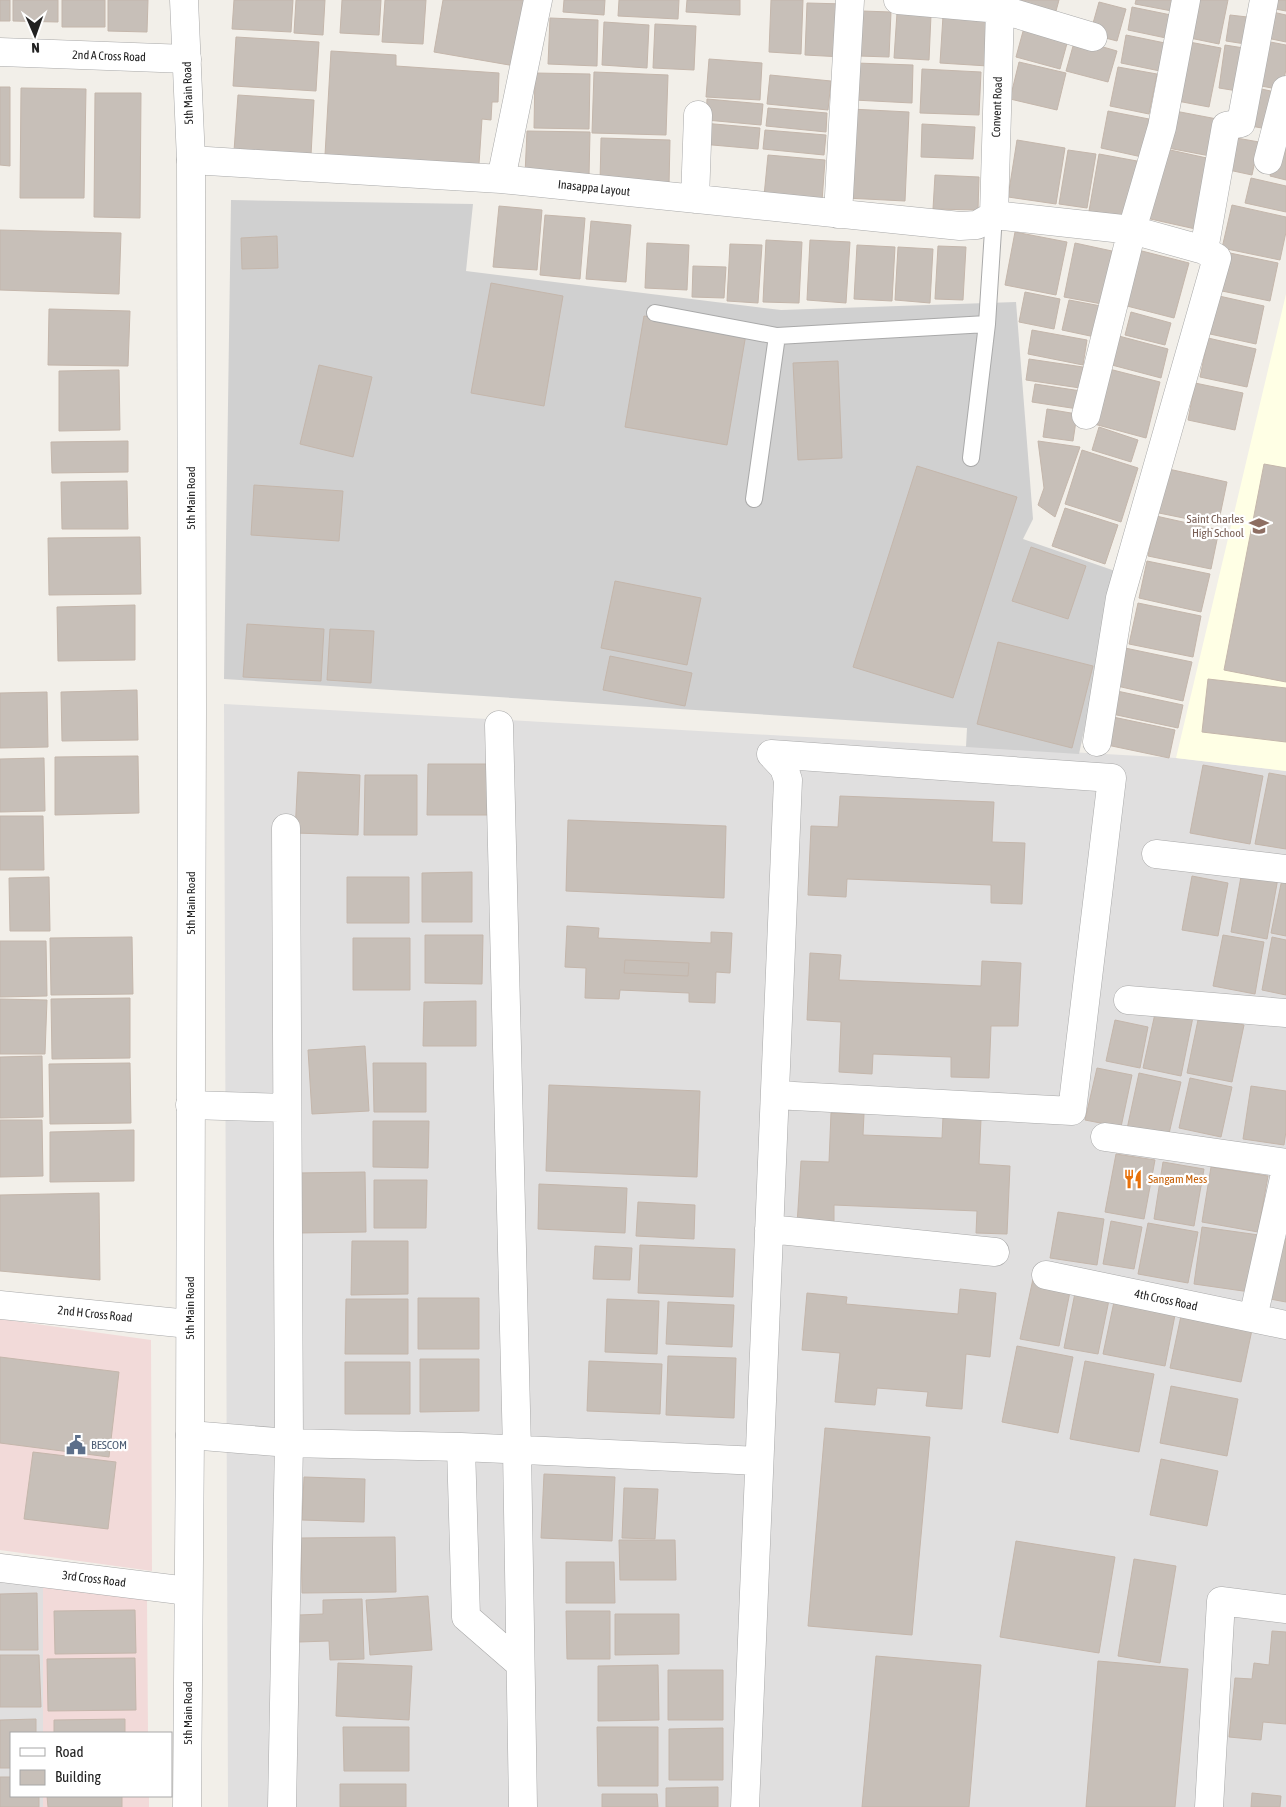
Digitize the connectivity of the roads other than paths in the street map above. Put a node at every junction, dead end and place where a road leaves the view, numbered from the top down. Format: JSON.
{"nodes":[{"id":1,"x":184,"y":0,"type":"edge"},
{"id":2,"x":538,"y":0,"type":"edge"},
{"id":3,"x":850,"y":0,"type":"edge"},
{"id":4,"x":898,"y":0,"type":"edge"},
{"id":5,"x":1186,"y":0,"type":"edge"},
{"id":6,"x":1264,"y":0,"type":"edge"},
{"id":7,"x":1001,"y":5,"type":"edge"},
{"id":8,"x":1093,"y":37,"type":"dead end"},
{"id":9,"x":0,"y":52,"type":"edge"},
{"id":10,"x":187,"y":59,"type":"junction"},
{"id":11,"x":1286,"y":90,"type":"edge"},
{"id":12,"x":698,"y":115,"type":"dead end"},
{"id":13,"x":191,"y":160,"type":"junction"},
{"id":14,"x":1268,"y":160,"type":"dead end"},
{"id":15,"x":501,"y":179,"type":"junction"},
{"id":16,"x":695,"y":199,"type":"junction"},
{"id":17,"x":838,"y":214,"type":"junction"},
{"id":18,"x":994,"y":215,"type":"junction"},
{"id":19,"x":1132,"y":230,"type":"junction"},
{"id":20,"x":1204,"y":250,"type":"junction"},
{"id":21,"x":655,"y":313,"type":"dead end"},
{"id":22,"x":987,"y":324,"type":"junction"},
{"id":23,"x":777,"y":336,"type":"junction"},
{"id":24,"x":1086,"y":415,"type":"dead end"},
{"id":25,"x":971,"y":458,"type":"dead end"},
{"id":26,"x":754,"y":499,"type":"dead end"},
{"id":27,"x":500,"y":725,"type":"dead end"},
{"id":28,"x":1096,"y":742,"type":"dead end"},
{"id":29,"x":286,"y":828,"type":"dead end"},
{"id":30,"x":1156,"y":854,"type":"dead end"},
{"id":31,"x":1286,"y":869,"type":"edge"},
{"id":32,"x":1128,"y":1000,"type":"dead end"},
{"id":33,"x":1286,"y":1013,"type":"edge"},
{"id":34,"x":774,"y":1095,"type":"junction"},
{"id":35,"x":190,"y":1105,"type":"junction"},
{"id":36,"x":287,"y":1108,"type":"junction"},
{"id":37,"x":1106,"y":1137,"type":"dead end"},
{"id":38,"x":1286,"y":1163,"type":"edge"},
{"id":39,"x":1286,"y":1169,"type":"edge"},
{"id":40,"x":769,"y":1229,"type":"junction"},
{"id":41,"x":995,"y":1252,"type":"dead end"},
{"id":42,"x":1046,"y":1275,"type":"dead end"},
{"id":43,"x":0,"y":1305,"type":"edge"},
{"id":44,"x":1253,"y":1318,"type":"junction"},
{"id":45,"x":189,"y":1324,"type":"junction"},
{"id":46,"x":1286,"y":1325,"type":"edge"},
{"id":47,"x":190,"y":1435,"type":"junction"},
{"id":48,"x":289,"y":1443,"type":"junction"},
{"id":49,"x":461,"y":1447,"type":"junction"},
{"id":50,"x":517,"y":1450,"type":"junction"},
{"id":51,"x":759,"y":1461,"type":"junction"},
{"id":52,"x":0,"y":1568,"type":"edge"},
{"id":53,"x":188,"y":1591,"type":"junction"},
{"id":54,"x":1286,"y":1609,"type":"edge"},
{"id":55,"x":520,"y":1664,"type":"junction"},
{"id":56,"x":187,"y":1807,"type":"edge"},
{"id":57,"x":282,"y":1807,"type":"edge"},
{"id":58,"x":523,"y":1807,"type":"edge"},
{"id":59,"x":745,"y":1807,"type":"edge"},
{"id":60,"x":1209,"y":1807,"type":"edge"}],
"edges":[{"from":1,"to":10,"type":"street","name":"5th Main Road"},
{"from":2,"to":15,"type":"street"},
{"from":3,"to":17,"type":"street"},
{"from":4,"to":7,"type":"street"},
{"from":5,"to":19,"type":"street"},
{"from":6,"to":20,"type":"street"},
{"from":7,"to":8,"type":"street"},
{"from":7,"to":18,"type":"street","name":"Convent Road"},
{"from":9,"to":10,"type":"street","name":"2nd A Cross Road"},
{"from":10,"to":13,"type":"street","name":"5th Main Road"},
{"from":11,"to":14,"type":"street"},
{"from":12,"to":16,"type":"street"},
{"from":13,"to":15,"type":"street","name":"Inasappa Layout"},
{"from":13,"to":35,"type":"street","name":"5th Main Road"},
{"from":15,"to":16,"type":"street","name":"Inasappa Layout"},
{"from":16,"to":17,"type":"street","name":"Inasappa Layout"},
{"from":17,"to":18,"type":"street","name":"Inasappa Layout"},
{"from":18,"to":19,"type":"street"},
{"from":18,"to":22,"type":"lane"},
{"from":19,"to":20,"type":"street"},
{"from":19,"to":24,"type":"street"},
{"from":20,"to":28,"type":"street"},
{"from":21,"to":23,"type":"lane"},
{"from":22,"to":23,"type":"lane"},
{"from":22,"to":25,"type":"lane"},
{"from":23,"to":26,"type":"lane"},
{"from":27,"to":50,"type":"street"},
{"from":29,"to":36,"type":"street"},
{"from":30,"to":31,"type":"street"},
{"from":32,"to":33,"type":"street"},
{"from":34,"to":34,"type":"street"},
{"from":34,"to":40,"type":"street"},
{"from":35,"to":36,"type":"street"},
{"from":35,"to":45,"type":"street","name":"5th Main Road"},
{"from":36,"to":48,"type":"street"},
{"from":37,"to":38,"type":"street"},
{"from":39,"to":44,"type":"street"},
{"from":40,"to":41,"type":"street"},
{"from":40,"to":51,"type":"street"},
{"from":42,"to":44,"type":"street","name":"4th Cross Road"},
{"from":43,"to":45,"type":"street","name":"2nd H Cross Road"},
{"from":44,"to":46,"type":"street","name":"4th Cross Road"},
{"from":45,"to":47,"type":"street","name":"5th Main Road"},
{"from":47,"to":48,"type":"street"},
{"from":47,"to":53,"type":"street","name":"5th Main Road"},
{"from":48,"to":49,"type":"street"},
{"from":48,"to":57,"type":"street"},
{"from":49,"to":50,"type":"street"},
{"from":49,"to":55,"type":"street"},
{"from":50,"to":51,"type":"street"},
{"from":50,"to":55,"type":"street"},
{"from":51,"to":59,"type":"street"},
{"from":52,"to":53,"type":"street","name":"3rd Cross Road"},
{"from":53,"to":56,"type":"street","name":"5th Main Road"},
{"from":54,"to":60,"type":"street"},
{"from":55,"to":58,"type":"street"}]}
